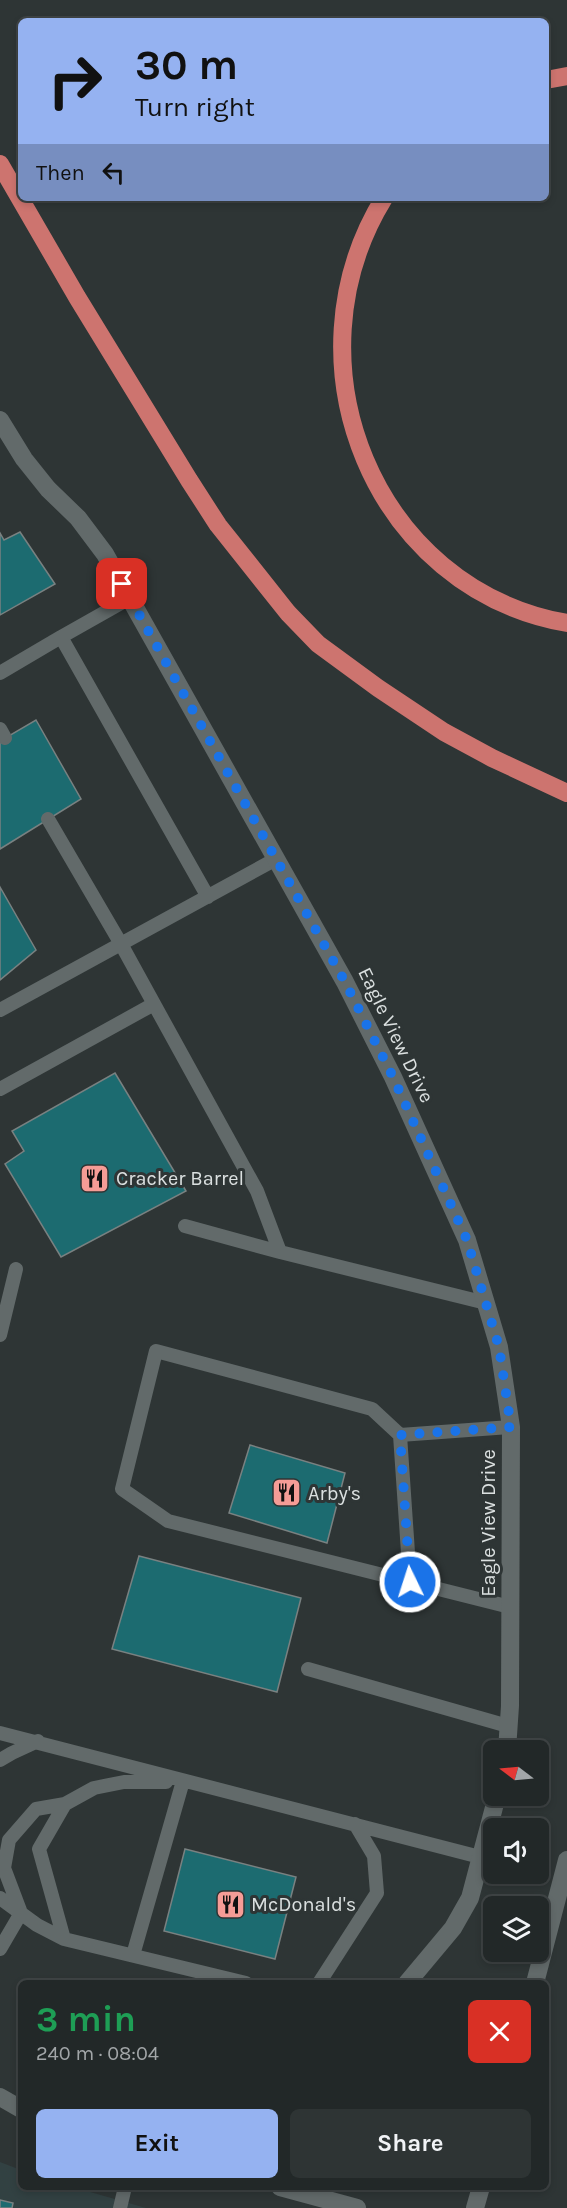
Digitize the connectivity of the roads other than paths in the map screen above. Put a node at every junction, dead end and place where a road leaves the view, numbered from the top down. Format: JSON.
{"nodes":[{"id":1,"x":567,"y":76,"type":"edge"},
{"id":2,"x":549,"y":79,"type":"edge"},
{"id":3,"x":0,"y":164,"type":"edge"},
{"id":4,"x":18,"y":196,"type":"edge"},
{"id":5,"x":21,"y":201,"type":"edge"},
{"id":6,"x":382,"y":201,"type":"edge"},
{"id":7,"x":0,"y":420,"type":"edge"},
{"id":8,"x":130,"y":598,"type":"junction"},
{"id":9,"x":567,"y":623,"type":"edge"},
{"id":10,"x":61,"y":637,"type":"junction"},
{"id":11,"x":0,"y":673,"type":"edge"},
{"id":12,"x":540,"y":779,"type":"junction"},
{"id":13,"x":567,"y":783,"type":"edge"},
{"id":14,"x":567,"y":792,"type":"edge"},
{"id":15,"x":48,"y":819,"type":"dead end"},
{"id":16,"x":276,"y":859,"type":"junction"},
{"id":17,"x":208,"y":897,"type":"junction"},
{"id":18,"x":122,"y":944,"type":"junction"},
{"id":19,"x":154,"y":1004,"type":"junction"},
{"id":20,"x":0,"y":1010,"type":"edge"},
{"id":21,"x":0,"y":1089,"type":"edge"},
{"id":22,"x":185,"y":1226,"type":"dead end"},
{"id":23,"x":280,"y":1251,"type":"junction"},
{"id":24,"x":16,"y":1269,"type":"dead end"},
{"id":25,"x":486,"y":1303,"type":"junction"},
{"id":26,"x":0,"y":1335,"type":"edge"},
{"id":27,"x":511,"y":1427,"type":"junction"},
{"id":28,"x":400,"y":1435,"type":"junction"},
{"id":29,"x":410,"y":1582,"type":"junction"},
{"id":30,"x":510,"y":1607,"type":"junction"},
{"id":31,"x":308,"y":1669,"type":"dead end"},
{"id":32,"x":508,"y":1726,"type":"junction"},
{"id":33,"x":0,"y":1733,"type":"edge"},
{"id":34,"x":507,"y":1740,"type":"edge"},
{"id":35,"x":39,"y":1741,"type":"junction"},
{"id":36,"x":0,"y":1760,"type":"edge"},
{"id":37,"x":183,"y":1781,"type":"junction"},
{"id":38,"x":65,"y":1803,"type":"junction"},
{"id":39,"x":494,"y":1806,"type":"edge"},
{"id":40,"x":355,"y":1824,"type":"junction"},
{"id":41,"x":480,"y":1857,"type":"junction"},
{"id":42,"x":567,"y":1860,"type":"edge"},
{"id":43,"x":0,"y":1898,"type":"edge"},
{"id":44,"x":21,"y":1913,"type":"junction"},
{"id":45,"x":64,"y":1939,"type":"junction"},
{"id":46,"x":0,"y":1949,"type":"edge"},
{"id":47,"x":133,"y":1955,"type":"junction"},
{"id":48,"x":234,"y":1980,"type":"edge"},
{"id":49,"x":321,"y":1980,"type":"edge"},
{"id":50,"x":410,"y":1980,"type":"edge"},
{"id":51,"x":536,"y":1980,"type":"edge"},
{"id":52,"x":0,"y":2097,"type":"edge"},
{"id":53,"x":18,"y":2107,"type":"edge"},
{"id":54,"x":124,"y":2190,"type":"edge"},
{"id":55,"x":296,"y":2190,"type":"edge"},
{"id":56,"x":480,"y":2190,"type":"edge"},
{"id":57,"x":348,"y":2200,"type":"edge"},
{"id":58,"x":120,"y":2208,"type":"edge"},
{"id":59,"x":475,"y":2208,"type":"edge"}],
"edges":[{"from":1,"to":2,"type":"highway"},
{"from":3,"to":4,"type":"highway"},
{"from":5,"to":12,"type":"highway"},
{"from":6,"to":9,"type":"highway"},
{"from":7,"to":8,"type":"street","name":"Eagle View Drive"},
{"from":8,"to":10,"type":"lane"},
{"from":8,"to":16,"type":"street","name":"Eagle View Drive"},
{"from":10,"to":11,"type":"lane"},
{"from":10,"to":17,"type":"lane"},
{"from":12,"to":13,"type":"highway"},
{"from":12,"to":14,"type":"highway"},
{"from":15,"to":18,"type":"lane"},
{"from":16,"to":17,"type":"lane"},
{"from":16,"to":25,"type":"street","name":"Eagle View Drive"},
{"from":17,"to":18,"type":"lane"},
{"from":18,"to":19,"type":"lane"},
{"from":18,"to":20,"type":"lane"},
{"from":19,"to":21,"type":"lane"},
{"from":19,"to":23,"type":"lane"},
{"from":22,"to":23,"type":"lane"},
{"from":23,"to":25,"type":"lane"},
{"from":24,"to":26,"type":"lane"},
{"from":25,"to":27,"type":"street","name":"Eagle View Drive"},
{"from":27,"to":28,"type":"lane"},
{"from":27,"to":30,"type":"street","name":"Eagle View Drive"},
{"from":28,"to":29,"type":"lane"},
{"from":28,"to":29,"type":"lane"},
{"from":29,"to":30,"type":"lane"},
{"from":30,"to":32,"type":"street","name":"Eagle View Drive"},
{"from":31,"to":32,"type":"lane"},
{"from":32,"to":34,"type":"street","name":"Eagle View Drive"},
{"from":33,"to":35,"type":"lane"},
{"from":35,"to":36,"type":"lane"},
{"from":35,"to":37,"type":"lane"},
{"from":37,"to":38,"type":"lane"},
{"from":37,"to":40,"type":"lane"},
{"from":37,"to":47,"type":"lane"},
{"from":38,"to":44,"type":"lane"},
{"from":38,"to":45,"type":"lane"},
{"from":39,"to":41,"type":"street"},
{"from":40,"to":41,"type":"lane"},
{"from":40,"to":49,"type":"lane"},
{"from":41,"to":50,"type":"street"},
{"from":42,"to":51,"type":"street"},
{"from":43,"to":44,"type":"lane"},
{"from":44,"to":45,"type":"lane"},
{"from":44,"to":46,"type":"lane"},
{"from":45,"to":47,"type":"lane"},
{"from":47,"to":48,"type":"lane"},
{"from":52,"to":53,"type":"street"},
{"from":54,"to":58,"type":"lane"},
{"from":55,"to":57,"type":"street"},
{"from":56,"to":59,"type":"street"}]}
